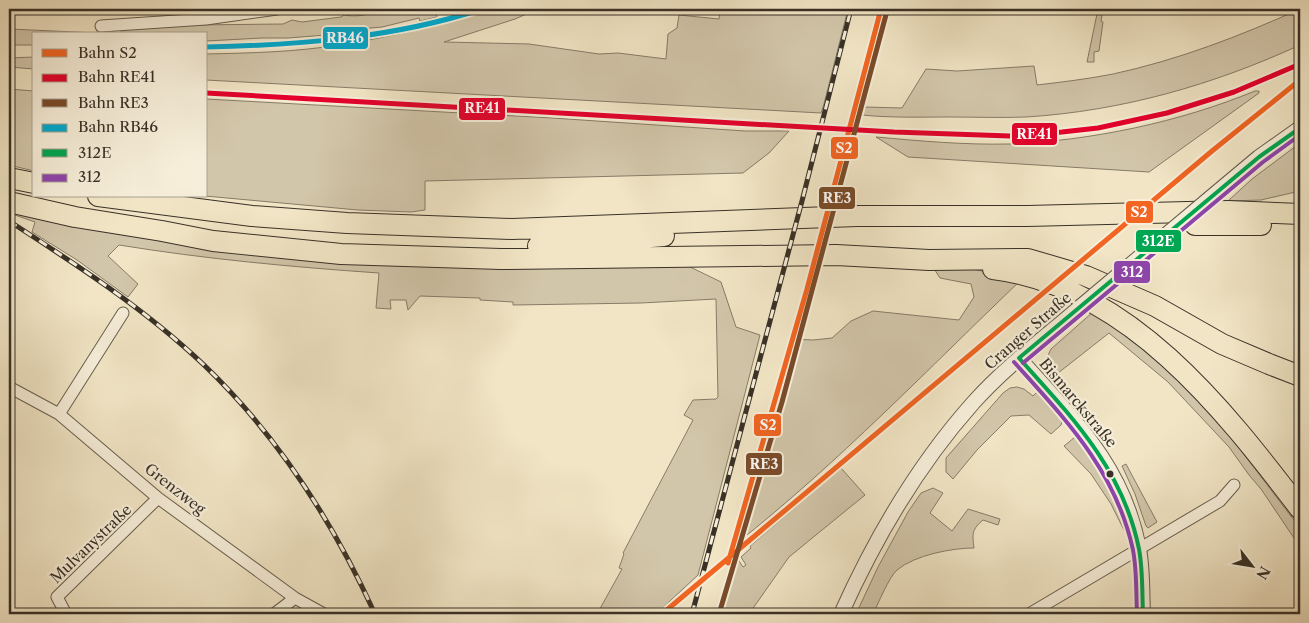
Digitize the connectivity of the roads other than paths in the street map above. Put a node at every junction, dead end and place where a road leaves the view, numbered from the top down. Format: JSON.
{"nodes":[{"id":1,"x":277,"y":9,"type":"edge"},
{"id":2,"x":101,"y":26,"type":"dead end"},
{"id":3,"x":1300,"y":128,"type":"edge"},
{"id":4,"x":9,"y":178,"type":"edge"},
{"id":5,"x":32,"y":183,"type":"edge"},
{"id":6,"x":114,"y":198,"type":"edge"},
{"id":7,"x":1300,"y":200,"type":"edge"},
{"id":8,"x":9,"y":202,"type":"edge"},
{"id":9,"x":1228,"y":211,"type":"junction"},
{"id":10,"x":1300,"y":214,"type":"edge"},
{"id":11,"x":1300,"y":226,"type":"edge"},
{"id":12,"x":162,"y":231,"type":"junction"},
{"id":13,"x":929,"y":260,"type":"junction"},
{"id":14,"x":123,"y":313,"type":"dead end"},
{"id":15,"x":1019,"y":358,"type":"junction"},
{"id":16,"x":1300,"y":376,"type":"edge"},
{"id":17,"x":9,"y":387,"type":"edge"},
{"id":18,"x":59,"y":414,"type":"junction"},
{"id":19,"x":1234,"y":486,"type":"dead end"},
{"id":20,"x":158,"y":498,"type":"junction"},
{"id":21,"x":1300,"y":509,"type":"edge"},
{"id":22,"x":1140,"y":550,"type":"junction"},
{"id":23,"x":296,"y":598,"type":"junction"},
{"id":24,"x":66,"y":614,"type":"edge"},
{"id":25,"x":274,"y":614,"type":"edge"},
{"id":26,"x":324,"y":614,"type":"edge"},
{"id":27,"x":841,"y":614,"type":"edge"},
{"id":28,"x":1029,"y":614,"type":"edge"},
{"id":29,"x":1143,"y":614,"type":"edge"}],
"edges":[{"from":1,"to":2,"type":"street"},
{"from":3,"to":15,"type":"street","name":"Cranger Straße","bridge":true},
{"from":4,"to":5,"type":"highway"},
{"from":6,"to":9,"type":"highway"},
{"from":7,"to":9,"type":"highway"},
{"from":8,"to":12,"type":"highway"},
{"from":9,"to":10,"type":"highway"},
{"from":11,"to":12,"type":"highway"},
{"from":12,"to":13,"type":"highway"},
{"from":13,"to":16,"type":"highway"},
{"from":13,"to":21,"type":"highway"},
{"from":14,"to":18,"type":"street"},
{"from":15,"to":22,"type":"street","name":"Bismarckstraße"},
{"from":15,"to":27,"type":"street","name":"Cranger Straße"},
{"from":17,"to":18,"type":"street","name":"Grenzweg"},
{"from":18,"to":20,"type":"street","name":"Grenzweg"},
{"from":19,"to":22,"type":"street"},
{"from":20,"to":23,"type":"street","name":"Grenzweg"},
{"from":20,"to":24,"type":"street","name":"Mulvanystraße"},
{"from":22,"to":28,"type":"street"},
{"from":22,"to":29,"type":"street","name":"Bismarckstraße"},
{"from":23,"to":25,"type":"street"},
{"from":23,"to":26,"type":"street","name":"Grenzweg"}]}
